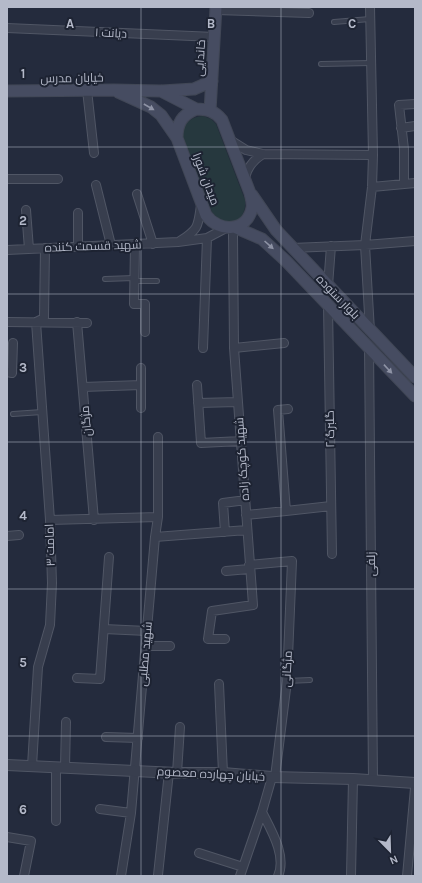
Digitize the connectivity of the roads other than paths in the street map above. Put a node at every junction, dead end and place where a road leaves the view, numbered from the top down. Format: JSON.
{"nodes":[{"id":1,"x":370,"y":7,"type":"edge"},
{"id":2,"x":216,"y":9,"type":"edge"},
{"id":3,"x":309,"y":13,"type":"dead end"},
{"id":4,"x":370,"y":19,"type":"junction"},
{"id":5,"x":334,"y":22,"type":"dead end"},
{"id":6,"x":7,"y":28,"type":"edge"},
{"id":7,"x":215,"y":37,"type":"junction"},
{"id":8,"x":371,"y":63,"type":"junction"},
{"id":9,"x":322,"y":64,"type":"dead end"},
{"id":10,"x":212,"y":81,"type":"junction"},
{"id":11,"x":87,"y":90,"type":"junction"},
{"id":12,"x":114,"y":90,"type":"junction"},
{"id":13,"x":161,"y":91,"type":"junction"},
{"id":14,"x":7,"y":92,"type":"edge"},
{"id":15,"x":415,"y":104,"type":"edge"},
{"id":16,"x":196,"y":110,"type":"junction"},
{"id":17,"x":210,"y":110,"type":"junction"},
{"id":18,"x":415,"y":126,"type":"edge"},
{"id":19,"x":401,"y":128,"type":"junction"},
{"id":20,"x":177,"y":138,"type":"junction"},
{"id":21,"x":230,"y":140,"type":"junction"},
{"id":22,"x":94,"y":153,"type":"dead end"},
{"id":23,"x":262,"y":154,"type":"junction"},
{"id":24,"x":373,"y":155,"type":"junction"},
{"id":25,"x":245,"y":178,"type":"junction"},
{"id":26,"x":7,"y":179,"type":"edge"},
{"id":27,"x":58,"y":179,"type":"dead end"},
{"id":28,"x":415,"y":183,"type":"edge"},
{"id":29,"x":404,"y":184,"type":"junction"},
{"id":30,"x":96,"y":185,"type":"dead end"},
{"id":31,"x":372,"y":187,"type":"junction"},
{"id":32,"x":250,"y":193,"type":"junction"},
{"id":33,"x":137,"y":194,"type":"dead end"},
{"id":34,"x":202,"y":204,"type":"junction"},
{"id":35,"x":26,"y":210,"type":"dead end"},
{"id":36,"x":78,"y":212,"type":"dead end"},
{"id":37,"x":230,"y":228,"type":"junction"},
{"id":38,"x":208,"y":238,"type":"junction"},
{"id":39,"x":415,"y":241,"type":"edge"},
{"id":40,"x":178,"y":242,"type":"junction"},
{"id":41,"x":153,"y":244,"type":"junction"},
{"id":42,"x":111,"y":245,"type":"junction"},
{"id":43,"x":135,"y":245,"type":"junction"},
{"id":44,"x":365,"y":245,"type":"junction"},
{"id":45,"x":331,"y":246,"type":"junction"},
{"id":46,"x":78,"y":247,"type":"junction"},
{"id":47,"x":45,"y":248,"type":"junction"},
{"id":48,"x":292,"y":248,"type":"junction"},
{"id":49,"x":29,"y":249,"type":"junction"},
{"id":50,"x":7,"y":250,"type":"edge"},
{"id":51,"x":105,"y":279,"type":"dead end"},
{"id":52,"x":135,"y":279,"type":"junction"},
{"id":53,"x":157,"y":281,"type":"dead end"},
{"id":54,"x":328,"y":286,"type":"junction"},
{"id":55,"x":328,"y":305,"type":"junction"},
{"id":56,"x":7,"y":322,"type":"edge"},
{"id":57,"x":36,"y":322,"type":"junction"},
{"id":58,"x":77,"y":322,"type":"junction"},
{"id":59,"x":87,"y":323,"type":"dead end"},
{"id":60,"x":370,"y":331,"type":"junction"},
{"id":61,"x":145,"y":332,"type":"dead end"},
{"id":62,"x":13,"y":343,"type":"dead end"},
{"id":63,"x":284,"y":343,"type":"dead end"},
{"id":64,"x":369,"y":347,"type":"junction"},
{"id":65,"x":203,"y":348,"type":"dead end"},
{"id":66,"x":234,"y":348,"type":"junction"},
{"id":67,"x":141,"y":368,"type":"dead end"},
{"id":68,"x":7,"y":372,"type":"edge"},
{"id":69,"x":415,"y":377,"type":"edge"},
{"id":70,"x":141,"y":385,"type":"junction"},
{"id":71,"x":196,"y":385,"type":"dead end"},
{"id":72,"x":83,"y":387,"type":"junction"},
{"id":73,"x":415,"y":396,"type":"edge"},
{"id":74,"x":198,"y":402,"type":"junction"},
{"id":75,"x":238,"y":402,"type":"junction"},
{"id":76,"x":142,"y":408,"type":"dead end"},
{"id":77,"x":288,"y":409,"type":"dead end"},
{"id":78,"x":42,"y":412,"type":"junction"},
{"id":79,"x":13,"y":414,"type":"dead end"},
{"id":80,"x":158,"y":437,"type":"dead end"},
{"id":81,"x":241,"y":441,"type":"junction"},
{"id":82,"x":246,"y":500,"type":"junction"},
{"id":83,"x":331,"y":506,"type":"junction"},
{"id":84,"x":286,"y":511,"type":"junction"},
{"id":85,"x":246,"y":515,"type":"junction"},
{"id":86,"x":158,"y":517,"type":"junction"},
{"id":87,"x":50,"y":520,"type":"junction"},
{"id":88,"x":94,"y":520,"type":"junction"},
{"id":89,"x":247,"y":530,"type":"junction"},
{"id":90,"x":225,"y":532,"type":"junction"},
{"id":91,"x":19,"y":535,"type":"dead end"},
{"id":92,"x":7,"y":536,"type":"edge"},
{"id":93,"x":155,"y":537,"type":"junction"},
{"id":94,"x":332,"y":554,"type":"dead end"},
{"id":95,"x":109,"y":557,"type":"dead end"},
{"id":96,"x":249,"y":567,"type":"junction"},
{"id":97,"x":226,"y":571,"type":"dead end"},
{"id":98,"x":104,"y":629,"type":"junction"},
{"id":99,"x":147,"y":631,"type":"junction"},
{"id":100,"x":225,"y":639,"type":"dead end"},
{"id":101,"x":146,"y":646,"type":"junction"},
{"id":102,"x":170,"y":646,"type":"dead end"},
{"id":103,"x":77,"y":678,"type":"dead end"},
{"id":104,"x":310,"y":680,"type":"dead end"},
{"id":105,"x":287,"y":681,"type":"junction"},
{"id":106,"x":219,"y":684,"type":"dead end"},
{"id":107,"x":66,"y":722,"type":"dead end"},
{"id":108,"x":180,"y":727,"type":"dead end"},
{"id":109,"x":106,"y":737,"type":"dead end"},
{"id":110,"x":138,"y":738,"type":"junction"},
{"id":111,"x":7,"y":765,"type":"edge"},
{"id":112,"x":32,"y":766,"type":"junction"},
{"id":113,"x":60,"y":767,"type":"junction"},
{"id":114,"x":135,"y":771,"type":"junction"},
{"id":115,"x":173,"y":772,"type":"junction"},
{"id":116,"x":223,"y":773,"type":"junction"},
{"id":117,"x":273,"y":777,"type":"junction"},
{"id":118,"x":353,"y":779,"type":"junction"},
{"id":119,"x":373,"y":781,"type":"junction"},
{"id":120,"x":415,"y":783,"type":"edge"},
{"id":121,"x":415,"y":788,"type":"edge"},
{"id":122,"x":100,"y":809,"type":"dead end"},
{"id":123,"x":262,"y":812,"type":"junction"},
{"id":124,"x":131,"y":813,"type":"junction"},
{"id":125,"x":56,"y":821,"type":"dead end"},
{"id":126,"x":7,"y":837,"type":"edge"},
{"id":127,"x":199,"y":853,"type":"dead end"},
{"id":128,"x":243,"y":867,"type":"junction"},
{"id":129,"x":158,"y":875,"type":"dead end"},
{"id":130,"x":24,"y":876,"type":"edge"},
{"id":131,"x":121,"y":876,"type":"edge"},
{"id":132,"x":240,"y":876,"type":"edge"},
{"id":133,"x":278,"y":876,"type":"edge"},
{"id":134,"x":351,"y":876,"type":"edge"},
{"id":135,"x":407,"y":876,"type":"edge"}],
"edges":[{"from":1,"to":4,"type":"street"},
{"from":2,"to":3,"type":"street"},
{"from":2,"to":7,"type":"main road","name":"خاندایی"},
{"from":4,"to":5,"type":"lane"},
{"from":4,"to":8,"type":"street"},
{"from":6,"to":7,"type":"street","name":"دیانت ۱"},
{"from":7,"to":10,"type":"main road","name":"خاندایی"},
{"from":8,"to":9,"type":"lane"},
{"from":8,"to":24,"type":"street"},
{"from":10,"to":13,"type":"main road","name":"خیابان مدرس"},
{"from":10,"to":17,"type":"main road","name":"خاندایی"},
{"from":11,"to":12,"type":"main road","name":"خیابان مدرس"},
{"from":11,"to":14,"type":"main road","name":"خیابان مدرس"},
{"from":11,"to":22,"type":"street"},
{"from":12,"to":13,"type":"main road","name":"خیابان مدرس"},
{"from":12,"to":20,"type":"main road","name":"میدان شورا","one_way":true},
{"from":13,"to":16,"type":"main road"},
{"from":15,"to":19,"type":"street"},
{"from":16,"to":17,"type":"main road"},
{"from":16,"to":20,"type":"main road"},
{"from":17,"to":21,"type":"main road"},
{"from":18,"to":19,"type":"street"},
{"from":19,"to":29,"type":"street"},
{"from":20,"to":34,"type":"main road","name":"میدان شورا"},
{"from":21,"to":23,"type":"street"},
{"from":21,"to":25,"type":"main road"},
{"from":23,"to":24,"type":"street"},
{"from":23,"to":25,"type":"street"},
{"from":24,"to":31,"type":"street"},
{"from":25,"to":32,"type":"main road"},
{"from":26,"to":27,"type":"street"},
{"from":28,"to":29,"type":"street"},
{"from":29,"to":31,"type":"street"},
{"from":30,"to":42,"type":"street"},
{"from":31,"to":44,"type":"street"},
{"from":32,"to":37,"type":"main road"},
{"from":32,"to":48,"type":"main road","name":"بلوار ستوده"},
{"from":33,"to":41,"type":"street"},
{"from":34,"to":37,"type":"main road","name":"میدان شورا"},
{"from":34,"to":40,"type":"street"},
{"from":35,"to":49,"type":"street"},
{"from":36,"to":46,"type":"street"},
{"from":37,"to":38,"type":"street"},
{"from":37,"to":55,"type":"main road","name":"بلوار ستوده","one_way":true},
{"from":37,"to":66,"type":"street","name":"شهید کوچک زاده"},
{"from":38,"to":40,"type":"street","name":"شهید قسمت کننده"},
{"from":38,"to":65,"type":"street"},
{"from":39,"to":44,"type":"street"},
{"from":40,"to":41,"type":"street","name":"شهید قسمت کننده"},
{"from":41,"to":43,"type":"street","name":"شهید قسمت کننده"},
{"from":42,"to":43,"type":"street","name":"شهید قسمت کننده"},
{"from":42,"to":46,"type":"street","name":"شهید قسمت کننده"},
{"from":43,"to":52,"type":"street"},
{"from":44,"to":45,"type":"street"},
{"from":44,"to":60,"type":"street"},
{"from":45,"to":48,"type":"street"},
{"from":45,"to":54,"type":"street"},
{"from":46,"to":47,"type":"street","name":"شهید قسمت کننده"},
{"from":47,"to":49,"type":"street","name":"شهید قسمت کننده"},
{"from":47,"to":57,"type":"street"},
{"from":48,"to":54,"type":"main road","name":"بلوار ستوده"},
{"from":49,"to":50,"type":"street","name":"شهید قسمت کننده"},
{"from":51,"to":52,"type":"lane"},
{"from":52,"to":53,"type":"lane"},
{"from":52,"to":61,"type":"street"},
{"from":54,"to":60,"type":"main road","name":"بلوار ستوده"},
{"from":55,"to":64,"type":"main road","name":"بلوار ستوده"},
{"from":55,"to":83,"type":"street","name":"گلبرگ ۲"},
{"from":56,"to":57,"type":"street"},
{"from":57,"to":58,"type":"street"},
{"from":57,"to":78,"type":"street","name":"امامت ۳"},
{"from":58,"to":59,"type":"street"},
{"from":58,"to":72,"type":"street","name":"مژگان"},
{"from":60,"to":69,"type":"main road","name":"بلوار ستوده"},
{"from":62,"to":68,"type":"street"},
{"from":63,"to":66,"type":"street"},
{"from":64,"to":73,"type":"main road","name":"بلوار ستوده","one_way":true},
{"from":64,"to":119,"type":"street","name":"زلفی"},
{"from":66,"to":75,"type":"street","name":"شهید کوچک زاده"},
{"from":67,"to":70,"type":"street"},
{"from":70,"to":72,"type":"street"},
{"from":70,"to":76,"type":"street"},
{"from":71,"to":74,"type":"street"},
{"from":72,"to":88,"type":"street","name":"مژگان"},
{"from":74,"to":75,"type":"street"},
{"from":74,"to":81,"type":"street"},
{"from":75,"to":81,"type":"street","name":"شهید کوچک زاده"},
{"from":77,"to":84,"type":"street"},
{"from":78,"to":79,"type":"lane"},
{"from":78,"to":87,"type":"street","name":"امامت ۳"},
{"from":80,"to":86,"type":"street","name":"شهید مطلبی"},
{"from":81,"to":82,"type":"street","name":"شهید کوچک زاده"},
{"from":82,"to":85,"type":"street","name":"شهید کوچک زاده"},
{"from":82,"to":90,"type":"street"},
{"from":83,"to":84,"type":"street"},
{"from":83,"to":94,"type":"street","name":"گلبرگ ۲"},
{"from":84,"to":85,"type":"street"},
{"from":85,"to":89,"type":"street","name":"شهید کوچک زاده"},
{"from":86,"to":88,"type":"street"},
{"from":86,"to":93,"type":"street","name":"شهید مطلبی"},
{"from":87,"to":88,"type":"street"},
{"from":87,"to":112,"type":"street","name":"امامت ۳"},
{"from":89,"to":90,"type":"street"},
{"from":89,"to":96,"type":"street","name":"شهید کوچک زاده"},
{"from":90,"to":93,"type":"street"},
{"from":91,"to":92,"type":"street"},
{"from":93,"to":99,"type":"street","name":"شهید مطلبی"},
{"from":95,"to":98,"type":"street"},
{"from":96,"to":97,"type":"street"},
{"from":96,"to":100,"type":"street","name":"شهید کوچک زاده"},
{"from":96,"to":105,"type":"street","name":"مژگانی"},
{"from":98,"to":99,"type":"street"},
{"from":98,"to":103,"type":"street"},
{"from":99,"to":101,"type":"street","name":"شهید مطلبی"},
{"from":101,"to":102,"type":"street"},
{"from":101,"to":110,"type":"street","name":"شهید مطلبی"},
{"from":104,"to":105,"type":"lane"},
{"from":105,"to":117,"type":"street","name":"مژگانی"},
{"from":106,"to":116,"type":"street"},
{"from":107,"to":113,"type":"street"},
{"from":108,"to":115,"type":"street"},
{"from":109,"to":110,"type":"street"},
{"from":110,"to":114,"type":"street","name":"شهید مطلبی"},
{"from":111,"to":112,"type":"street","name":"خیابان چهارده معصوم"},
{"from":112,"to":113,"type":"street","name":"خیابان چهارده معصوم"},
{"from":113,"to":114,"type":"street","name":"خیابان چهارده معصوم"},
{"from":113,"to":125,"type":"street"},
{"from":114,"to":115,"type":"street","name":"خیابان چهارده معصوم"},
{"from":114,"to":124,"type":"street","name":"شهید مطلبی"},
{"from":115,"to":116,"type":"street","name":"خیابان چهارده معصوم"},
{"from":115,"to":129,"type":"street"},
{"from":116,"to":117,"type":"street","name":"خیابان چهارده معصوم"},
{"from":117,"to":118,"type":"street","name":"خیابان چهارده معصوم"},
{"from":117,"to":123,"type":"street","name":"مژگانی"},
{"from":118,"to":119,"type":"street","name":"خیابان چهارده معصوم"},
{"from":118,"to":134,"type":"street"},
{"from":119,"to":120,"type":"street","name":"خیابان چهارده معصوم"},
{"from":121,"to":135,"type":"street"},
{"from":122,"to":124,"type":"street"},
{"from":123,"to":128,"type":"street","name":"مژگانی"},
{"from":123,"to":133,"type":"street"},
{"from":124,"to":131,"type":"street","name":"شهید مطلبی"},
{"from":126,"to":130,"type":"street"},
{"from":127,"to":128,"type":"street"},
{"from":128,"to":132,"type":"street","name":"مژگانی"}]}
